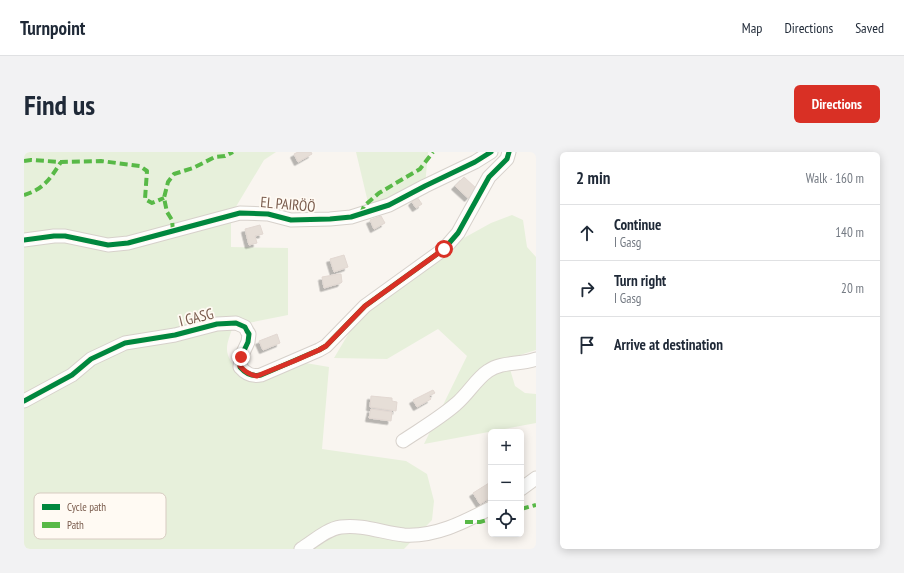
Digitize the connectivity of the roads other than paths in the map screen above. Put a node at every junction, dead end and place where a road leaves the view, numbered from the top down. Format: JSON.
{"nodes":[{"id":1,"x":491,"y":152,"type":"edge"},
{"id":2,"x":509,"y":152,"type":"edge"},
{"id":3,"x":24,"y":240,"type":"edge"},
{"id":4,"x":536,"y":359,"type":"edge"},
{"id":5,"x":24,"y":401,"type":"edge"},
{"id":6,"x":403,"y":441,"type":"dead end"},
{"id":7,"x":536,"y":478,"type":"edge"},
{"id":8,"x":524,"y":487,"type":"edge"},
{"id":9,"x":488,"y":509,"type":"edge"},
{"id":10,"x":301,"y":549,"type":"edge"}],
"edges":[{"from":1,"to":3,"type":"street","name":"EL PAIRÖÖ"},
{"from":2,"to":5,"type":"street","name":"I GASG"},
{"from":4,"to":6,"type":"street"},
{"from":7,"to":8,"type":"street"},
{"from":9,"to":10,"type":"street"}]}
